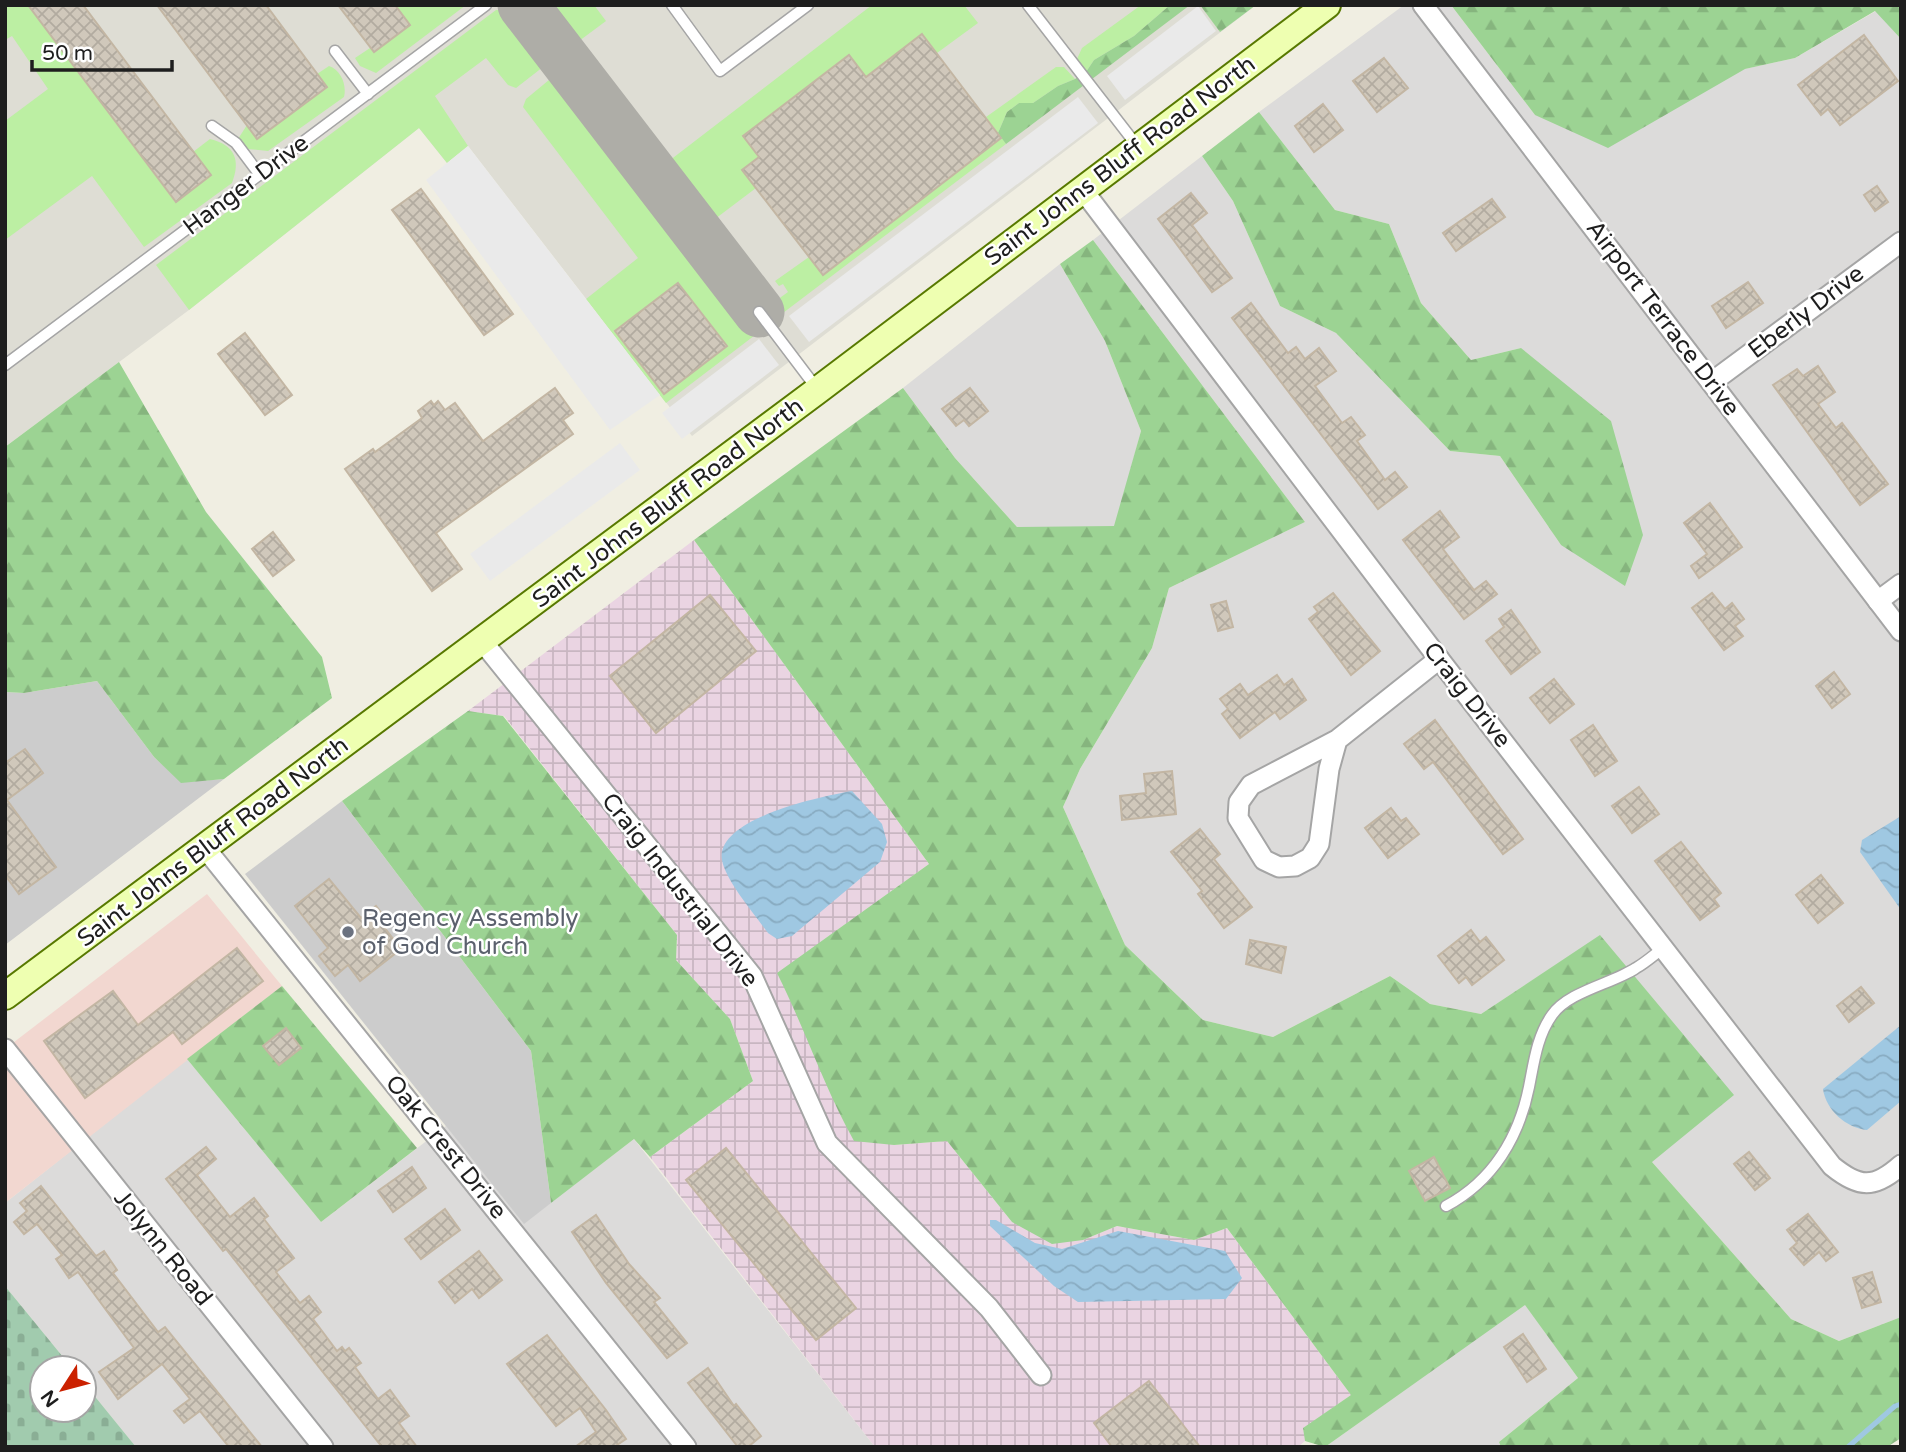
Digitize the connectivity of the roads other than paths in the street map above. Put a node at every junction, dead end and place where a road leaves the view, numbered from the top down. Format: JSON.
{"nodes":[{"id":1,"x":486,"y":5,"type":"edge"},
{"id":2,"x":672,"y":5,"type":"edge"},
{"id":3,"x":808,"y":5,"type":"edge"},
{"id":4,"x":1028,"y":5,"type":"edge"},
{"id":5,"x":1327,"y":5,"type":"edge"},
{"id":6,"x":1423,"y":5,"type":"edge"},
{"id":7,"x":335,"y":51,"type":"dead end"},
{"id":8,"x":368,"y":94,"type":"junction"},
{"id":9,"x":212,"y":126,"type":"dead end"},
{"id":10,"x":1138,"y":147,"type":"junction"},
{"id":11,"x":260,"y":175,"type":"junction"},
{"id":12,"x":1082,"y":190,"type":"junction"},
{"id":13,"x":1901,"y":242,"type":"edge"},
{"id":14,"x":760,"y":312,"type":"dead end"},
{"id":15,"x":5,"y":365,"type":"edge"},
{"id":16,"x":1712,"y":382,"type":"junction"},
{"id":17,"x":818,"y":390,"type":"junction"},
{"id":18,"x":1901,"y":584,"type":"edge"},
{"id":19,"x":1878,"y":601,"type":"junction"},
{"id":20,"x":1901,"y":631,"type":"edge"},
{"id":21,"x":482,"y":641,"type":"junction"},
{"id":22,"x":1439,"y":659,"type":"junction"},
{"id":23,"x":1337,"y":740,"type":"junction"},
{"id":24,"x":205,"y":848,"type":"junction"},
{"id":25,"x":1662,"y":949,"type":"junction"},
{"id":26,"x":5,"y":996,"type":"edge"},
{"id":27,"x":5,"y":1049,"type":"edge"},
{"id":28,"x":1901,"y":1165,"type":"edge"},
{"id":29,"x":1446,"y":1206,"type":"dead end"},
{"id":30,"x":1041,"y":1375,"type":"dead end"},
{"id":31,"x":323,"y":1447,"type":"edge"},
{"id":32,"x":686,"y":1447,"type":"edge"}],
"edges":[{"from":1,"to":8,"type":"lane","name":"Hanger Drive"},
{"from":2,"to":3,"type":"lane"},
{"from":4,"to":10,"type":"lane"},
{"from":5,"to":10,"type":"main road","name":"Saint Johns Bluff Road North"},
{"from":6,"to":16,"type":"street","name":"Airport Terrace Drive"},
{"from":7,"to":8,"type":"lane"},
{"from":8,"to":11,"type":"lane","name":"Hanger Drive"},
{"from":9,"to":11,"type":"lane"},
{"from":10,"to":12,"type":"main road","name":"Saint Johns Bluff Road North"},
{"from":11,"to":15,"type":"lane","name":"Hanger Drive"},
{"from":12,"to":17,"type":"main road","name":"Saint Johns Bluff Road North"},
{"from":12,"to":22,"type":"street","name":"Craig Drive"},
{"from":13,"to":16,"type":"street","name":"Eberly Drive"},
{"from":14,"to":17,"type":"lane"},
{"from":16,"to":19,"type":"street","name":"Airport Terrace Drive"},
{"from":17,"to":21,"type":"main road","name":"Saint Johns Bluff Road North"},
{"from":18,"to":19,"type":"street"},
{"from":19,"to":20,"type":"street","name":"Airport Terrace Drive"},
{"from":21,"to":24,"type":"main road","name":"Saint Johns Bluff Road North"},
{"from":21,"to":30,"type":"street","name":"Craig Industrial Drive"},
{"from":22,"to":23,"type":"street"},
{"from":22,"to":25,"type":"street","name":"Craig Drive"},
{"from":23,"to":23,"type":"street"},
{"from":24,"to":26,"type":"main road","name":"Saint Johns Bluff Road North"},
{"from":24,"to":32,"type":"street","name":"Oak Crest Drive"},
{"from":25,"to":28,"type":"street","name":"Craig Drive"},
{"from":25,"to":29,"type":"lane"},
{"from":27,"to":31,"type":"street","name":"Jolynn Road"}]}
